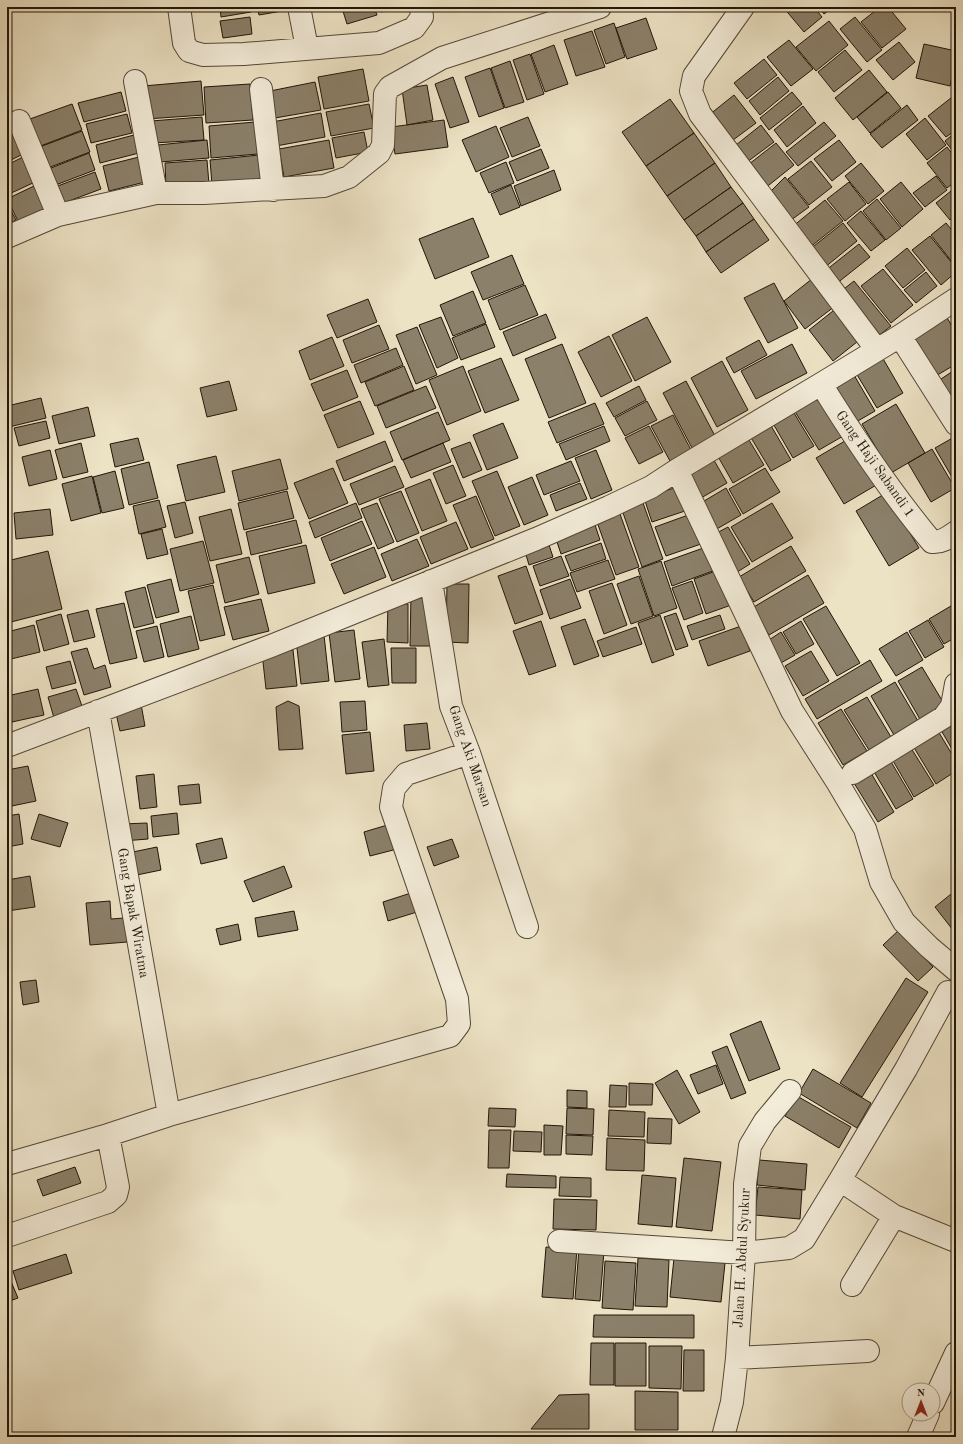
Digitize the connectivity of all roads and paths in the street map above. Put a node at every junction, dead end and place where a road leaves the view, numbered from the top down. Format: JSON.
{"nodes":[{"id":1,"x":180,"y":7,"type":"edge"},
{"id":2,"x":300,"y":7,"type":"edge"},
{"id":3,"x":421,"y":7,"type":"edge"},
{"id":4,"x":600,"y":7,"type":"edge"},
{"id":5,"x":743,"y":7,"type":"edge"},
{"id":6,"x":307,"y":48,"type":"junction"},
{"id":7,"x":135,"y":81,"type":"dead end"},
{"id":8,"x":261,"y":89,"type":"dead end"},
{"id":9,"x":19,"y":121,"type":"dead end"},
{"id":10,"x":273,"y":190,"type":"junction"},
{"id":11,"x":156,"y":193,"type":"junction"},
{"id":12,"x":58,"y":215,"type":"junction"},
{"id":13,"x":7,"y":237,"type":"edge"},
{"id":14,"x":956,"y":299,"type":"edge"},
{"id":15,"x":900,"y":336,"type":"junction"},
{"id":16,"x":877,"y":350,"type":"junction"},
{"id":17,"x":821,"y":384,"type":"junction"},
{"id":18,"x":956,"y":424,"type":"edge"},
{"id":19,"x":677,"y":470,"type":"junction"},
{"id":20,"x":956,"y":532,"type":"edge"},
{"id":21,"x":432,"y":581,"type":"junction"},
{"id":22,"x":956,"y":684,"type":"edge"},
{"id":23,"x":98,"y":711,"type":"junction"},
{"id":24,"x":7,"y":746,"type":"edge"},
{"id":25,"x":469,"y":753,"type":"junction"},
{"id":26,"x":853,"y":773,"type":"dead end"},
{"id":27,"x":527,"y":927,"type":"dead end"},
{"id":28,"x":956,"y":970,"type":"edge"},
{"id":29,"x":948,"y":992,"type":"dead end"},
{"id":30,"x":790,"y":1091,"type":"dead end"},
{"id":31,"x":169,"y":1115,"type":"junction"},
{"id":32,"x":108,"y":1135,"type":"junction"},
{"id":33,"x":7,"y":1164,"type":"edge"},
{"id":34,"x":840,"y":1180,"type":"junction"},
{"id":35,"x":894,"y":1216,"type":"junction"},
{"id":36,"x":954,"y":1235,"type":"edge"},
{"id":37,"x":7,"y":1236,"type":"edge"},
{"id":38,"x":559,"y":1241,"type":"dead end"},
{"id":39,"x":744,"y":1253,"type":"junction"},
{"id":40,"x":852,"y":1285,"type":"dead end"},
{"id":41,"x":868,"y":1351,"type":"dead end"},
{"id":42,"x":956,"y":1353,"type":"edge"},
{"id":43,"x":737,"y":1358,"type":"junction"},
{"id":44,"x":941,"y":1386,"type":"edge"},
{"id":45,"x":925,"y":1422,"type":"edge"},
{"id":46,"x":723,"y":1437,"type":"edge"},
{"id":47,"x":918,"y":1437,"type":"edge"}],
"edges":[{"from":1,"to":6,"type":"street"},
{"from":2,"to":6,"type":"street"},
{"from":3,"to":6,"type":"street"},
{"from":4,"to":10,"type":"street"},
{"from":5,"to":16,"type":"street"},
{"from":7,"to":11,"type":"street"},
{"from":8,"to":10,"type":"street"},
{"from":9,"to":12,"type":"street"},
{"from":10,"to":11,"type":"street"},
{"from":11,"to":12,"type":"street"},
{"from":12,"to":13,"type":"street"},
{"from":14,"to":15,"type":"street"},
{"from":15,"to":16,"type":"street"},
{"from":15,"to":18,"type":"street"},
{"from":16,"to":17,"type":"street"},
{"from":17,"to":19,"type":"street"},
{"from":17,"to":20,"type":"street","name":"Gang Haji Sabandi 1"},
{"from":19,"to":21,"type":"street"},
{"from":19,"to":28,"type":"street"},
{"from":21,"to":23,"type":"street"},
{"from":21,"to":25,"type":"street","name":"Gang Aki Marsan"},
{"from":22,"to":26,"type":"street"},
{"from":23,"to":24,"type":"street"},
{"from":23,"to":31,"type":"street","name":"Gang Bapak Wiratma"},
{"from":25,"to":27,"type":"street","name":"Gang Aki Marsan"},
{"from":25,"to":31,"type":"street"},
{"from":29,"to":34,"type":"street"},
{"from":30,"to":39,"type":"street","name":"Jalan H. Abdul Syukur"},
{"from":31,"to":32,"type":"street"},
{"from":32,"to":33,"type":"street"},
{"from":32,"to":37,"type":"street"},
{"from":34,"to":35,"type":"street"},
{"from":34,"to":39,"type":"street"},
{"from":35,"to":36,"type":"street"},
{"from":35,"to":40,"type":"street"},
{"from":38,"to":39,"type":"street"},
{"from":39,"to":43,"type":"street","name":"Jalan H. Abdul Syukur"},
{"from":41,"to":43,"type":"street"},
{"from":42,"to":44,"type":"street"},
{"from":43,"to":46,"type":"street","name":"Jalan H. Abdul Syukur"},
{"from":45,"to":47,"type":"street"}]}
